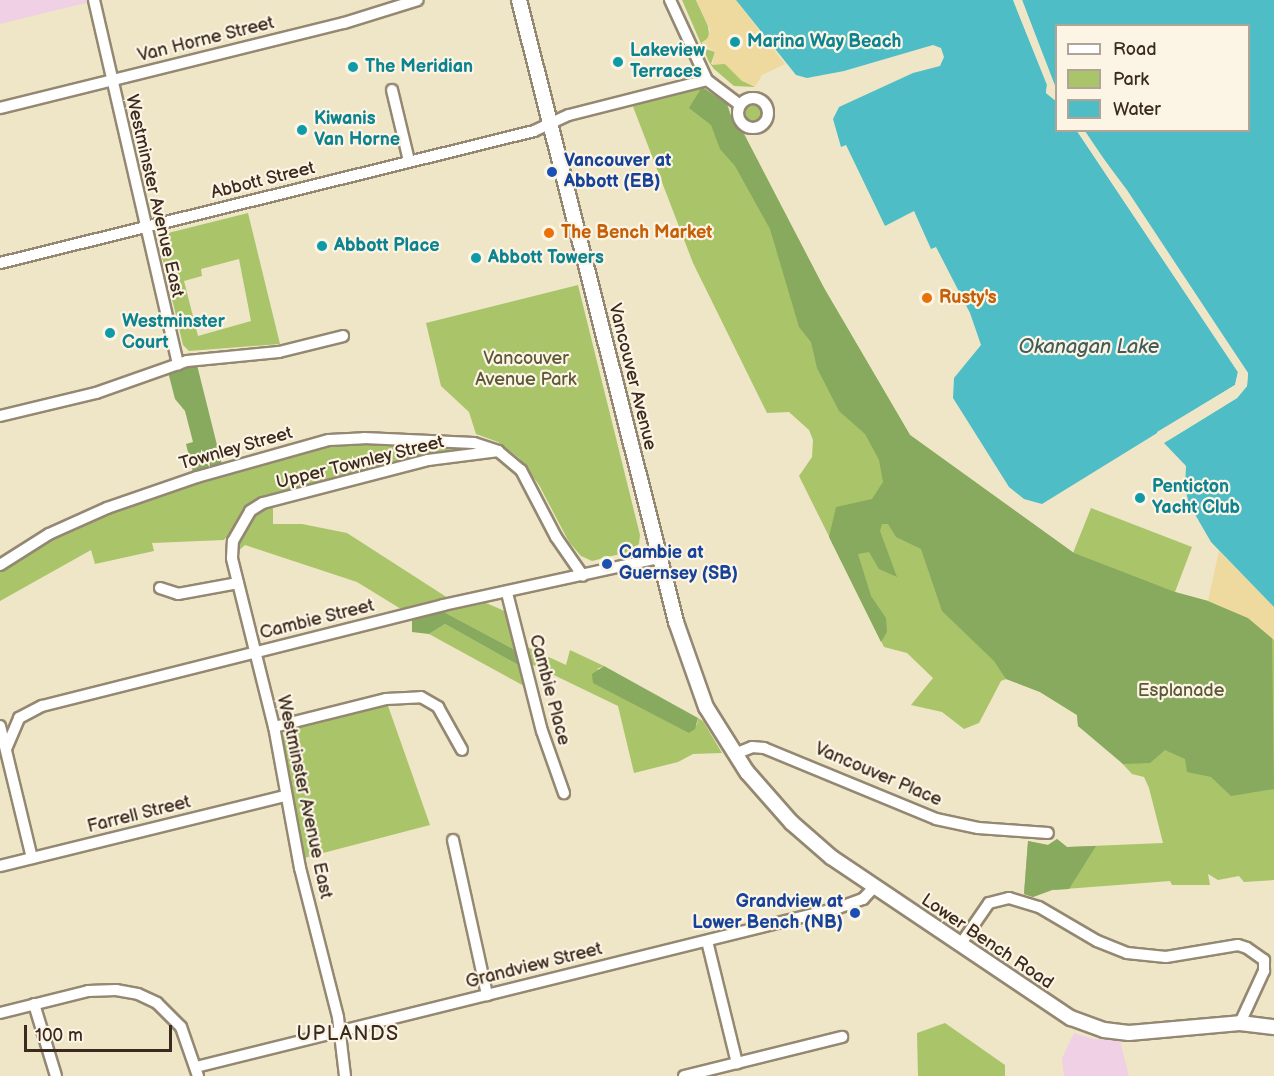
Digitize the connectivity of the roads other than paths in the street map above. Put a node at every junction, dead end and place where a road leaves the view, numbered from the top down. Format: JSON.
{"nodes":[{"id":1,"x":94,"y":0,"type":"edge"},
{"id":2,"x":418,"y":0,"type":"edge"},
{"id":3,"x":519,"y":0,"type":"edge"},
{"id":4,"x":670,"y":0,"type":"edge"},
{"id":5,"x":706,"y":80,"type":"junction"},
{"id":6,"x":110,"y":81,"type":"junction"},
{"id":7,"x":392,"y":90,"type":"dead end"},
{"id":8,"x":740,"y":105,"type":"dead end"},
{"id":9,"x":0,"y":108,"type":"edge"},
{"id":10,"x":550,"y":124,"type":"junction"},
{"id":11,"x":409,"y":161,"type":"junction"},
{"id":12,"x":145,"y":228,"type":"junction"},
{"id":13,"x":0,"y":263,"type":"edge"},
{"id":14,"x":343,"y":336,"type":"dead end"},
{"id":15,"x":178,"y":364,"type":"junction"},
{"id":16,"x":0,"y":416,"type":"edge"},
{"id":17,"x":498,"y":451,"type":"junction"},
{"id":18,"x":239,"y":526,"type":"joint"},
{"id":19,"x":659,"y":558,"type":"junction"},
{"id":20,"x":0,"y":565,"type":"edge"},
{"id":21,"x":583,"y":576,"type":"junction"},
{"id":22,"x":238,"y":583,"type":"junction"},
{"id":23,"x":159,"y":588,"type":"dead end"},
{"id":24,"x":507,"y":593,"type":"junction"},
{"id":25,"x":257,"y":652,"type":"junction"},
{"id":26,"x":0,"y":726,"type":"edge"},
{"id":27,"x":274,"y":726,"type":"junction"},
{"id":28,"x":6,"y":749,"type":"junction"},
{"id":29,"x":462,"y":750,"type":"dead end"},
{"id":30,"x":735,"y":754,"type":"junction"},
{"id":31,"x":564,"y":793,"type":"dead end"},
{"id":32,"x":286,"y":796,"type":"junction"},
{"id":33,"x":1048,"y":833,"type":"dead end"},
{"id":34,"x":453,"y":840,"type":"dead end"},
{"id":35,"x":32,"y":858,"type":"junction"},
{"id":36,"x":0,"y":866,"type":"edge"},
{"id":37,"x":874,"y":887,"type":"junction"},
{"id":38,"x":707,"y":941,"type":"junction"},
{"id":39,"x":960,"y":945,"type":"junction"},
{"id":40,"x":1269,"y":959,"type":"edge"},
{"id":41,"x":487,"y":995,"type":"junction"},
{"id":42,"x":34,"y":1004,"type":"junction"},
{"id":43,"x":0,"y":1012,"type":"edge"},
{"id":44,"x":1240,"y":1023,"type":"junction"},
{"id":45,"x":1274,"y":1027,"type":"edge"},
{"id":46,"x":339,"y":1030,"type":"junction"},
{"id":47,"x":842,"y":1037,"type":"dead end"},
{"id":48,"x":737,"y":1063,"type":"junction"},
{"id":49,"x":197,"y":1072,"type":"edge"},
{"id":50,"x":691,"y":1075,"type":"edge"},
{"id":51,"x":56,"y":1076,"type":"edge"},
{"id":52,"x":345,"y":1076,"type":"edge"}],
"edges":[{"from":1,"to":6,"type":"street","name":"Westminster Avenue East"},
{"from":2,"to":6,"type":"street","name":"Van Horne Street"},
{"from":3,"to":10,"type":"street","name":"Vancouver Avenue"},
{"from":4,"to":5,"type":"street"},
{"from":5,"to":8,"type":"street"},
{"from":5,"to":10,"type":"street","name":"Abbott Street"},
{"from":6,"to":9,"type":"street","name":"Van Horne Street"},
{"from":6,"to":12,"type":"street","name":"Westminster Avenue East"},
{"from":7,"to":11,"type":"street"},
{"from":10,"to":11,"type":"street","name":"Abbott Street"},
{"from":10,"to":19,"type":"street","name":"Vancouver Avenue"},
{"from":11,"to":12,"type":"street","name":"Abbott Street"},
{"from":12,"to":13,"type":"street","name":"Abbott Street"},
{"from":12,"to":15,"type":"street","name":"Westminster Avenue East"},
{"from":14,"to":15,"type":"street"},
{"from":15,"to":16,"type":"street"},
{"from":17,"to":18,"type":"street","name":"Upper Townley Street"},
{"from":17,"to":20,"type":"street","name":"Townley Street"},
{"from":17,"to":21,"type":"street"},
{"from":18,"to":22,"type":"street","name":"Westminster Avenue East"},
{"from":19,"to":21,"type":"street","name":"Cambie Street"},
{"from":19,"to":30,"type":"street","name":"Vancouver Avenue"},
{"from":21,"to":24,"type":"street","name":"Cambie Street"},
{"from":22,"to":23,"type":"street"},
{"from":22,"to":25,"type":"street","name":"Westminster Avenue East"},
{"from":24,"to":25,"type":"street","name":"Cambie Street"},
{"from":24,"to":31,"type":"street","name":"Cambie Place"},
{"from":25,"to":27,"type":"street","name":"Westminster Avenue East"},
{"from":25,"to":28,"type":"street","name":"Cambie Street"},
{"from":26,"to":28,"type":"street"},
{"from":27,"to":29,"type":"street"},
{"from":27,"to":32,"type":"street","name":"Westminster Avenue East"},
{"from":28,"to":35,"type":"street"},
{"from":30,"to":33,"type":"street","name":"Vancouver Place"},
{"from":30,"to":37,"type":"street","name":"Lower Bench Road"},
{"from":32,"to":35,"type":"street","name":"Farrell Street"},
{"from":32,"to":46,"type":"street","name":"Westminster Avenue East"},
{"from":34,"to":41,"type":"street"},
{"from":35,"to":36,"type":"street","name":"Farrell Street"},
{"from":37,"to":38,"type":"street","name":"Grandview Street"},
{"from":37,"to":39,"type":"street","name":"Lower Bench Road"},
{"from":38,"to":41,"type":"street","name":"Grandview Street"},
{"from":38,"to":48,"type":"street"},
{"from":39,"to":40,"type":"street"},
{"from":39,"to":44,"type":"street","name":"Lower Bench Road"},
{"from":40,"to":44,"type":"street"},
{"from":41,"to":46,"type":"street","name":"Grandview Street"},
{"from":42,"to":43,"type":"street"},
{"from":42,"to":49,"type":"street"},
{"from":42,"to":51,"type":"street"},
{"from":44,"to":45,"type":"street","name":"Lower Bench Road"},
{"from":46,"to":49,"type":"street","name":"Grandview Street"},
{"from":46,"to":52,"type":"street","name":"Westminster Avenue East"},
{"from":47,"to":48,"type":"street"},
{"from":48,"to":50,"type":"street"}]}
